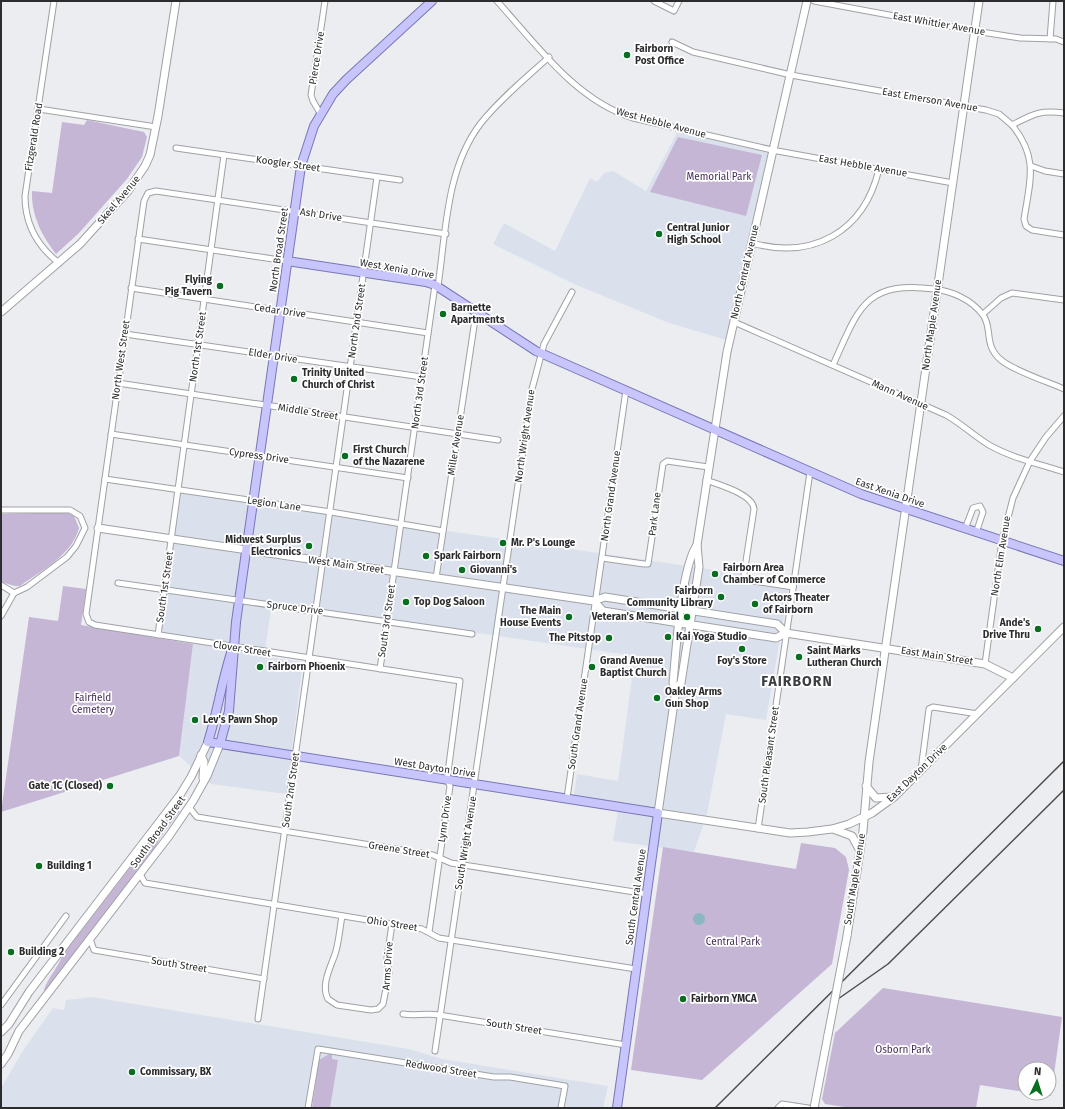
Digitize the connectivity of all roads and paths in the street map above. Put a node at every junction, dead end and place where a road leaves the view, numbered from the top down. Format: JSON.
{"nodes":[{"id":1,"x":54,"y":1,"type":"edge"},
{"id":2,"x":176,"y":1,"type":"edge"},
{"id":3,"x":325,"y":1,"type":"edge"},
{"id":4,"x":432,"y":1,"type":"edge"},
{"id":5,"x":497,"y":1,"type":"edge"},
{"id":6,"x":654,"y":1,"type":"edge"},
{"id":7,"x":679,"y":1,"type":"edge"},
{"id":8,"x":808,"y":1,"type":"edge"},
{"id":9,"x":814,"y":1,"type":"edge"},
{"id":10,"x":979,"y":1,"type":"edge"},
{"id":11,"x":1053,"y":1,"type":"edge"},
{"id":12,"x":975,"y":31,"type":"junction"},
{"id":13,"x":1050,"y":39,"type":"junction"},
{"id":14,"x":672,"y":42,"type":"dead end"},
{"id":15,"x":1064,"y":42,"type":"edge"},
{"id":16,"x":549,"y":57,"type":"junction"},
{"id":17,"x":790,"y":74,"type":"junction"},
{"id":18,"x":964,"y":107,"type":"junction"},
{"id":19,"x":39,"y":109,"type":"junction"},
{"id":20,"x":320,"y":113,"type":"junction"},
{"id":21,"x":1064,"y":113,"type":"edge"},
{"id":22,"x":1012,"y":125,"type":"junction"},
{"id":23,"x":156,"y":127,"type":"junction"},
{"id":24,"x":176,"y":148,"type":"dead end"},
{"id":25,"x":773,"y":150,"type":"junction"},
{"id":26,"x":224,"y":155,"type":"junction"},
{"id":27,"x":301,"y":166,"type":"junction"},
{"id":28,"x":1031,"y":166,"type":"junction"},
{"id":29,"x":879,"y":169,"type":"junction"},
{"id":30,"x":1064,"y":174,"type":"edge"},
{"id":31,"x":377,"y":177,"type":"junction"},
{"id":32,"x":400,"y":180,"type":"dead end"},
{"id":33,"x":953,"y":183,"type":"junction"},
{"id":34,"x":148,"y":193,"type":"joint"},
{"id":35,"x":218,"y":200,"type":"junction"},
{"id":36,"x":294,"y":211,"type":"junction"},
{"id":37,"x":371,"y":222,"type":"junction"},
{"id":38,"x":446,"y":234,"type":"junction"},
{"id":39,"x":1064,"y":235,"type":"edge"},
{"id":40,"x":138,"y":239,"type":"junction"},
{"id":41,"x":752,"y":242,"type":"junction"},
{"id":42,"x":211,"y":250,"type":"junction"},
{"id":43,"x":287,"y":262,"type":"junction"},
{"id":44,"x":59,"y":263,"type":"junction"},
{"id":45,"x":364,"y":273,"type":"junction"},
{"id":46,"x":437,"y":285,"type":"junction"},
{"id":47,"x":131,"y":288,"type":"junction"},
{"id":48,"x":938,"y":289,"type":"junction"},
{"id":49,"x":572,"y":292,"type":"dead end"},
{"id":50,"x":204,"y":300,"type":"junction"},
{"id":51,"x":1064,"y":300,"type":"edge"},
{"id":52,"x":280,"y":311,"type":"junction"},
{"id":53,"x":1,"y":312,"type":"edge"},
{"id":54,"x":476,"y":313,"type":"junction"},
{"id":55,"x":983,"y":314,"type":"junction"},
{"id":56,"x":357,"y":322,"type":"junction"},
{"id":57,"x":734,"y":322,"type":"junction"},
{"id":58,"x":428,"y":333,"type":"junction"},
{"id":59,"x":125,"y":334,"type":"junction"},
{"id":60,"x":198,"y":345,"type":"junction"},
{"id":61,"x":542,"y":353,"type":"junction"},
{"id":62,"x":274,"y":356,"type":"junction"},
{"id":63,"x":833,"y":366,"type":"junction"},
{"id":64,"x":350,"y":368,"type":"junction"},
{"id":65,"x":422,"y":377,"type":"junction"},
{"id":66,"x":118,"y":383,"type":"junction"},
{"id":67,"x":1064,"y":389,"type":"edge"},
{"id":68,"x":626,"y":390,"type":"junction"},
{"id":69,"x":191,"y":394,"type":"junction"},
{"id":70,"x":921,"y":404,"type":"junction"},
{"id":71,"x":267,"y":406,"type":"junction"},
{"id":72,"x":1064,"y":416,"type":"edge"},
{"id":73,"x":343,"y":417,"type":"junction"},
{"id":74,"x":415,"y":428,"type":"junction"},
{"id":75,"x":715,"y":430,"type":"junction"},
{"id":76,"x":111,"y":434,"type":"junction"},
{"id":77,"x":458,"y":434,"type":"junction"},
{"id":78,"x":498,"y":440,"type":"dead end"},
{"id":79,"x":185,"y":444,"type":"junction"},
{"id":80,"x":259,"y":456,"type":"junction"},
{"id":81,"x":1030,"y":461,"type":"junction"},
{"id":82,"x":336,"y":467,"type":"junction"},
{"id":83,"x":708,"y":468,"type":"junction"},
{"id":84,"x":810,"y":472,"type":"junction"},
{"id":85,"x":1064,"y":472,"type":"edge"},
{"id":86,"x":408,"y":478,"type":"junction"},
{"id":87,"x":105,"y":479,"type":"junction"},
{"id":88,"x":706,"y":480,"type":"junction"},
{"id":89,"x":178,"y":489,"type":"junction"},
{"id":90,"x":253,"y":501,"type":"junction"},
{"id":91,"x":906,"y":509,"type":"junction"},
{"id":92,"x":1,"y":510,"type":"edge"},
{"id":93,"x":331,"y":512,"type":"junction"},
{"id":94,"x":401,"y":524,"type":"junction"},
{"id":95,"x":98,"y":528,"type":"junction"},
{"id":96,"x":965,"y":529,"type":"junction"},
{"id":97,"x":443,"y":531,"type":"junction"},
{"id":98,"x":976,"y":533,"type":"junction"},
{"id":99,"x":172,"y":539,"type":"junction"},
{"id":100,"x":1002,"y":541,"type":"junction"},
{"id":101,"x":697,"y":545,"type":"junction"},
{"id":102,"x":246,"y":550,"type":"junction"},
{"id":103,"x":602,"y":558,"type":"junction"},
{"id":104,"x":324,"y":561,"type":"junction"},
{"id":105,"x":1064,"y":561,"type":"edge"},
{"id":106,"x":394,"y":572,"type":"junction"},
{"id":107,"x":436,"y":578,"type":"junction"},
{"id":108,"x":118,"y":583,"type":"dead end"},
{"id":109,"x":1,"y":585,"type":"edge"},
{"id":110,"x":793,"y":587,"type":"junction"},
{"id":111,"x":503,"y":588,"type":"junction"},
{"id":112,"x":165,"y":590,"type":"junction"},
{"id":113,"x":14,"y":593,"type":"junction"},
{"id":114,"x":239,"y":601,"type":"junction"},
{"id":115,"x":594,"y":602,"type":"junction"},
{"id":116,"x":682,"y":608,"type":"junction"},
{"id":117,"x":693,"y":610,"type":"junction"},
{"id":118,"x":316,"y":611,"type":"junction"},
{"id":119,"x":1,"y":616,"type":"edge"},
{"id":120,"x":387,"y":621,"type":"junction"},
{"id":121,"x":680,"y":622,"type":"junction"},
{"id":122,"x":691,"y":624,"type":"junction"},
{"id":123,"x":95,"y":626,"type":"joint"},
{"id":124,"x":1064,"y":626,"type":"edge"},
{"id":125,"x":786,"y":633,"type":"junction"},
{"id":126,"x":472,"y":634,"type":"dead end"},
{"id":127,"x":158,"y":635,"type":"junction"},
{"id":128,"x":233,"y":647,"type":"junction"},
{"id":129,"x":886,"y":648,"type":"junction"},
{"id":130,"x":310,"y":659,"type":"junction"},
{"id":131,"x":985,"y":664,"type":"junction"},
{"id":132,"x":380,"y":669,"type":"junction"},
{"id":133,"x":1013,"y":678,"type":"junction"},
{"id":134,"x":460,"y":681,"type":"joint"},
{"id":135,"x":676,"y":689,"type":"junction"},
{"id":136,"x":978,"y":714,"type":"junction"},
{"id":137,"x":208,"y":742,"type":"junction"},
{"id":138,"x":220,"y":744,"type":"junction"},
{"id":139,"x":201,"y":755,"type":"junction"},
{"id":140,"x":296,"y":756,"type":"junction"},
{"id":141,"x":921,"y":770,"type":"junction"},
{"id":142,"x":447,"y":780,"type":"junction"},
{"id":143,"x":203,"y":782,"type":"junction"},
{"id":144,"x":474,"y":784,"type":"junction"},
{"id":145,"x":866,"y":786,"type":"junction"},
{"id":146,"x":894,"y":797,"type":"junction"},
{"id":147,"x":566,"y":798,"type":"junction"},
{"id":148,"x":189,"y":807,"type":"junction"},
{"id":149,"x":658,"y":813,"type":"junction"},
{"id":150,"x":864,"y":818,"type":"junction"},
{"id":151,"x":758,"y":829,"type":"junction"},
{"id":152,"x":832,"y":829,"type":"junction"},
{"id":153,"x":285,"y":832,"type":"junction"},
{"id":154,"x":860,"y":852,"type":"junction"},
{"id":155,"x":440,"y":857,"type":"junction"},
{"id":156,"x":462,"y":864,"type":"junction"},
{"id":157,"x":140,"y":874,"type":"junction"},
{"id":158,"x":647,"y":894,"type":"junction"},
{"id":159,"x":275,"y":905,"type":"junction"},
{"id":160,"x":66,"y":916,"type":"dead end"},
{"id":161,"x":342,"y":916,"type":"junction"},
{"id":162,"x":392,"y":924,"type":"junction"},
{"id":163,"x":429,"y":932,"type":"junction"},
{"id":164,"x":90,"y":939,"type":"junction"},
{"id":165,"x":451,"y":940,"type":"junction"},
{"id":166,"x":636,"y":969,"type":"junction"},
{"id":167,"x":264,"y":979,"type":"junction"},
{"id":168,"x":1,"y":1005,"type":"edge"},
{"id":169,"x":403,"y":1014,"type":"dead end"},
{"id":170,"x":440,"y":1016,"type":"junction"},
{"id":171,"x":258,"y":1019,"type":"dead end"},
{"id":172,"x":1,"y":1032,"type":"edge"},
{"id":173,"x":626,"y":1045,"type":"junction"},
{"id":174,"x":435,"y":1051,"type":"dead end"},
{"id":175,"x":1,"y":1064,"type":"edge"},
{"id":176,"x":308,"y":1108,"type":"edge"},
{"id":177,"x":561,"y":1108,"type":"edge"},
{"id":178,"x":617,"y":1108,"type":"edge"},
{"id":179,"x":778,"y":1108,"type":"edge"},
{"id":180,"x":808,"y":1108,"type":"edge"},
{"id":181,"x":814,"y":1108,"type":"edge"}],
"edges":[{"from":1,"to":19,"type":"street","name":"Fitzgerald Road"},
{"from":2,"to":23,"type":"street","name":"Skeel Avenue"},
{"from":3,"to":20,"type":"street","name":"Pierce Drive"},
{"from":4,"to":20,"type":"main road","name":"North Broad Street"},
{"from":5,"to":16,"type":"street","name":"West Hebble Avenue"},
{"from":6,"to":7,"type":"street"},
{"from":8,"to":17,"type":"street","name":"North Central Avenue"},
{"from":9,"to":12,"type":"street","name":"East Whittier Avenue"},
{"from":10,"to":12,"type":"street","name":"North Maple Avenue"},
{"from":11,"to":13,"type":"street"},
{"from":12,"to":13,"type":"street","name":"East Whittier Avenue"},
{"from":12,"to":18,"type":"street","name":"North Maple Avenue"},
{"from":13,"to":15,"type":"street","name":"East Whittier Avenue"},
{"from":14,"to":17,"type":"street","name":"East Emerson Avenue"},
{"from":16,"to":25,"type":"street","name":"West Hebble Avenue"},
{"from":16,"to":38,"type":"street","name":"North 3rd Street"},
{"from":17,"to":18,"type":"street","name":"East Emerson Avenue"},
{"from":17,"to":25,"type":"street","name":"North Central Avenue"},
{"from":18,"to":22,"type":"street","name":"East Emerson Avenue"},
{"from":18,"to":33,"type":"street","name":"North Maple Avenue"},
{"from":19,"to":23,"type":"street"},
{"from":19,"to":44,"type":"street","name":"Fitzgerald Road"},
{"from":20,"to":27,"type":"main road","name":"North Broad Street"},
{"from":21,"to":22,"type":"street"},
{"from":22,"to":28,"type":"street"},
{"from":23,"to":44,"type":"street","name":"Skeel Avenue"},
{"from":24,"to":26,"type":"street","name":"Koogler Street"},
{"from":25,"to":29,"type":"street","name":"East Hebble Avenue"},
{"from":25,"to":41,"type":"street","name":"North Central Avenue"},
{"from":26,"to":27,"type":"street","name":"Koogler Street"},
{"from":26,"to":35,"type":"street","name":"North 1st Street"},
{"from":27,"to":31,"type":"street","name":"Koogler Street"},
{"from":27,"to":36,"type":"main road","name":"North Broad Street"},
{"from":28,"to":30,"type":"street"},
{"from":28,"to":39,"type":"street"},
{"from":29,"to":33,"type":"street","name":"East Hebble Avenue"},
{"from":29,"to":41,"type":"street"},
{"from":31,"to":32,"type":"street","name":"Koogler Street"},
{"from":31,"to":37,"type":"street","name":"North 2nd Street"},
{"from":33,"to":48,"type":"street","name":"North Maple Avenue"},
{"from":34,"to":35,"type":"street","name":"Ash Drive"},
{"from":34,"to":40,"type":"street","name":"North West Street"},
{"from":35,"to":36,"type":"street","name":"Ash Drive"},
{"from":35,"to":42,"type":"street","name":"North 1st Street"},
{"from":36,"to":37,"type":"street","name":"Ash Drive"},
{"from":36,"to":43,"type":"main road","name":"North Broad Street"},
{"from":37,"to":38,"type":"street","name":"Ash Drive"},
{"from":37,"to":45,"type":"street","name":"North 2nd Street"},
{"from":38,"to":46,"type":"street","name":"North 3rd Street"},
{"from":40,"to":42,"type":"street","name":"West Xenia Drive"},
{"from":40,"to":47,"type":"street","name":"North West Street"},
{"from":41,"to":57,"type":"street","name":"North Central Avenue"},
{"from":42,"to":43,"type":"street","name":"West Xenia Drive"},
{"from":42,"to":50,"type":"street","name":"North 1st Street"},
{"from":43,"to":45,"type":"main road","name":"West Xenia Drive"},
{"from":43,"to":52,"type":"main road","name":"North Broad Street"},
{"from":44,"to":53,"type":"street","name":"Skeel Avenue"},
{"from":45,"to":46,"type":"main road","name":"West Xenia Drive"},
{"from":45,"to":56,"type":"street","name":"North 2nd Street"},
{"from":46,"to":54,"type":"main road","name":"West Xenia Drive"},
{"from":46,"to":58,"type":"street","name":"North 3rd Street"},
{"from":47,"to":50,"type":"street","name":"Cedar Drive"},
{"from":47,"to":59,"type":"street","name":"North West Street"},
{"from":48,"to":55,"type":"street"},
{"from":48,"to":63,"type":"street"},
{"from":48,"to":70,"type":"street","name":"North Maple Avenue"},
{"from":49,"to":61,"type":"street","name":"North Wright Avenue"},
{"from":50,"to":52,"type":"street","name":"Cedar Drive"},
{"from":50,"to":60,"type":"street","name":"North 1st Street"},
{"from":51,"to":55,"type":"street"},
{"from":52,"to":56,"type":"street","name":"Cedar Drive"},
{"from":52,"to":62,"type":"main road","name":"North Broad Street"},
{"from":54,"to":61,"type":"main road","name":"West Xenia Drive"},
{"from":54,"to":77,"type":"street","name":"Miller Avenue"},
{"from":55,"to":67,"type":"street"},
{"from":56,"to":58,"type":"street","name":"Cedar Drive"},
{"from":56,"to":64,"type":"street","name":"North 2nd Street"},
{"from":57,"to":63,"type":"street","name":"Mann Avenue"},
{"from":57,"to":75,"type":"street","name":"North Central Avenue"},
{"from":58,"to":65,"type":"street","name":"North 3rd Street"},
{"from":59,"to":60,"type":"street","name":"Elder Drive"},
{"from":59,"to":66,"type":"street","name":"North West Street"},
{"from":60,"to":62,"type":"street","name":"Elder Drive"},
{"from":60,"to":69,"type":"street","name":"North 1st Street"},
{"from":61,"to":68,"type":"main road","name":"West Xenia Drive"},
{"from":61,"to":111,"type":"street","name":"North Wright Avenue"},
{"from":62,"to":64,"type":"street","name":"Elder Drive"},
{"from":62,"to":71,"type":"main road","name":"North Broad Street"},
{"from":63,"to":70,"type":"street","name":"Mann Avenue"},
{"from":64,"to":65,"type":"street","name":"Elder Drive"},
{"from":64,"to":73,"type":"street","name":"North 2nd Street"},
{"from":65,"to":74,"type":"street","name":"North 3rd Street"},
{"from":66,"to":69,"type":"street","name":"Middle Street"},
{"from":66,"to":76,"type":"street","name":"North West Street"},
{"from":68,"to":75,"type":"main road","name":"West Xenia Drive"},
{"from":68,"to":103,"type":"street","name":"North Grand Avenue"},
{"from":69,"to":71,"type":"street","name":"Middle Street"},
{"from":69,"to":79,"type":"street","name":"North 1st Street"},
{"from":70,"to":81,"type":"street","name":"Mann Avenue"},
{"from":70,"to":91,"type":"street","name":"North Maple Avenue"},
{"from":71,"to":73,"type":"street","name":"Middle Street"},
{"from":71,"to":80,"type":"main road","name":"North Broad Street"},
{"from":72,"to":81,"type":"street","name":"North Elm Avenue"},
{"from":73,"to":74,"type":"street","name":"Middle Street"},
{"from":73,"to":82,"type":"street","name":"North 2nd Street"},
{"from":74,"to":77,"type":"street","name":"Middle Street"},
{"from":74,"to":86,"type":"street","name":"North 3rd Street"},
{"from":75,"to":83,"type":"street","name":"North Central Avenue"},
{"from":75,"to":84,"type":"main road","name":"East Xenia Drive"},
{"from":76,"to":79,"type":"street","name":"Cypress Drive"},
{"from":76,"to":87,"type":"street","name":"North West Street"},
{"from":77,"to":78,"type":"street","name":"Middle Street"},
{"from":77,"to":97,"type":"street","name":"Miller Avenue"},
{"from":79,"to":80,"type":"street","name":"Cypress Drive"},
{"from":79,"to":89,"type":"street","name":"North 1st Street"},
{"from":80,"to":82,"type":"street","name":"Cypress Drive"},
{"from":80,"to":90,"type":"main road","name":"North Broad Street"},
{"from":81,"to":85,"type":"street","name":"Mann Avenue"},
{"from":81,"to":100,"type":"street","name":"North Elm Avenue"},
{"from":82,"to":86,"type":"street","name":"Cypress Drive"},
{"from":82,"to":93,"type":"street","name":"North 2nd Street"},
{"from":83,"to":88,"type":"street","name":"North Central Avenue"},
{"from":83,"to":103,"type":"street","name":"Park Lane"},
{"from":84,"to":91,"type":"main road","name":"East Xenia Drive"},
{"from":84,"to":110,"type":"street","name":"South Pleasant Street"},
{"from":86,"to":94,"type":"street","name":"North 3rd Street"},
{"from":87,"to":89,"type":"street","name":"Legion Lane"},
{"from":87,"to":95,"type":"street","name":"North West Street"},
{"from":88,"to":101,"type":"street","name":"North Central Avenue"},
{"from":88,"to":110,"type":"street"},
{"from":89,"to":90,"type":"street","name":"Legion Lane"},
{"from":89,"to":99,"type":"street","name":"North 1st Street"},
{"from":90,"to":93,"type":"street","name":"Legion Lane"},
{"from":90,"to":102,"type":"main road","name":"North Broad Street"},
{"from":91,"to":96,"type":"main road","name":"East Xenia Drive"},
{"from":91,"to":129,"type":"street","name":"North Maple Avenue"},
{"from":92,"to":113,"type":"street"},
{"from":93,"to":94,"type":"street","name":"Legion Lane"},
{"from":93,"to":104,"type":"street","name":"North 2nd Street"},
{"from":94,"to":97,"type":"street","name":"Legion Lane"},
{"from":94,"to":106,"type":"street","name":"North 3rd Street"},
{"from":95,"to":99,"type":"street","name":"West Main Street"},
{"from":95,"to":123,"type":"street","name":"North West Street"},
{"from":96,"to":98,"type":"main road","name":"East Xenia Drive"},
{"from":96,"to":98,"type":"street"},
{"from":97,"to":107,"type":"street","name":"Miller Avenue"},
{"from":98,"to":100,"type":"main road","name":"East Xenia Drive"},
{"from":99,"to":102,"type":"street","name":"West Main Street"},
{"from":99,"to":112,"type":"street","name":"South 1st Street"},
{"from":100,"to":105,"type":"main road","name":"East Xenia Drive"},
{"from":100,"to":131,"type":"street","name":"North Elm Avenue"},
{"from":101,"to":116,"type":"street","name":"North Central Avenue"},
{"from":101,"to":117,"type":"street","name":"North Central Avenue"},
{"from":102,"to":104,"type":"street","name":"West Main Street"},
{"from":102,"to":114,"type":"main road","name":"South Broad Street"},
{"from":103,"to":115,"type":"street","name":"North Grand Avenue"},
{"from":104,"to":106,"type":"street","name":"West Main Street"},
{"from":104,"to":118,"type":"street","name":"South 2nd Street"},
{"from":106,"to":107,"type":"street","name":"West Main Street"},
{"from":106,"to":120,"type":"street","name":"South 3rd Street"},
{"from":107,"to":111,"type":"street","name":"West Main Street"},
{"from":108,"to":112,"type":"street","name":"Spruce Drive"},
{"from":109,"to":113,"type":"street"},
{"from":110,"to":125,"type":"street","name":"South Pleasant Street"},
{"from":111,"to":115,"type":"street","name":"West Main Street"},
{"from":111,"to":144,"type":"street","name":"South Wright Avenue"},
{"from":112,"to":114,"type":"street","name":"Spruce Drive"},
{"from":112,"to":127,"type":"street","name":"South 1st Street"},
{"from":113,"to":119,"type":"street"},
{"from":114,"to":118,"type":"street","name":"Spruce Drive"},
{"from":114,"to":128,"type":"main road","name":"South Broad Street"},
{"from":115,"to":116,"type":"street","name":"West Main Street"},
{"from":115,"to":121,"type":"street","name":"West Main Street"},
{"from":115,"to":147,"type":"street","name":"South Grand Avenue"},
{"from":116,"to":117,"type":"street","name":"East Main Street"},
{"from":116,"to":121,"type":"street","name":"North Central Avenue"},
{"from":117,"to":122,"type":"street","name":"North Central Avenue"},
{"from":117,"to":125,"type":"street","name":"East Main Street"},
{"from":118,"to":120,"type":"street","name":"Spruce Drive"},
{"from":118,"to":130,"type":"street","name":"South 2nd Street"},
{"from":120,"to":126,"type":"street","name":"Spruce Drive"},
{"from":120,"to":132,"type":"street","name":"South 3rd Street"},
{"from":121,"to":122,"type":"street","name":"East Main Street"},
{"from":121,"to":135,"type":"street","name":"South Central Avenue"},
{"from":122,"to":125,"type":"street","name":"East Main Street"},
{"from":122,"to":135,"type":"street","name":"South Central Avenue"},
{"from":123,"to":127,"type":"street","name":"Clover Street"},
{"from":124,"to":133,"type":"street","name":"East Dayton Drive"},
{"from":125,"to":129,"type":"street","name":"East Main Street"},
{"from":125,"to":151,"type":"street","name":"South Pleasant Street"},
{"from":127,"to":128,"type":"street","name":"Clover Street"},
{"from":128,"to":130,"type":"street","name":"Clover Street"},
{"from":128,"to":137,"type":"main road","name":"South Broad Street"},
{"from":128,"to":138,"type":"main road","name":"South Broad Street"},
{"from":129,"to":131,"type":"street","name":"East Main Street"},
{"from":129,"to":145,"type":"street","name":"South Maple Avenue"},
{"from":130,"to":132,"type":"street","name":"Clover Street"},
{"from":130,"to":140,"type":"street","name":"South 2nd Street"},
{"from":131,"to":133,"type":"street","name":"East Main Street"},
{"from":132,"to":134,"type":"street","name":"Clover Street"},
{"from":133,"to":136,"type":"street","name":"East Dayton Drive"},
{"from":134,"to":142,"type":"street","name":"Lynn Drive"},
{"from":135,"to":149,"type":"street","name":"South Central Avenue"},
{"from":136,"to":141,"type":"street","name":"East Dayton Drive"},
{"from":136,"to":141,"type":"street"},
{"from":137,"to":138,"type":"main road","name":"West Dayton Drive"},
{"from":137,"to":139,"type":"street","name":"South Broad Street"},
{"from":138,"to":140,"type":"main road","name":"West Dayton Drive"},
{"from":138,"to":143,"type":"street","name":"South Broad Street"},
{"from":139,"to":143,"type":"street"},
{"from":139,"to":172,"type":"street","name":"South Broad Street"},
{"from":140,"to":142,"type":"main road","name":"West Dayton Drive"},
{"from":140,"to":153,"type":"street","name":"South 2nd Street"},
{"from":141,"to":146,"type":"street","name":"East Dayton Drive"},
{"from":142,"to":144,"type":"main road","name":"West Dayton Drive"},
{"from":142,"to":155,"type":"street","name":"Lynn Drive"},
{"from":143,"to":148,"type":"street","name":"South Broad Street"},
{"from":144,"to":147,"type":"main road","name":"West Dayton Drive"},
{"from":144,"to":156,"type":"street","name":"South Wright Avenue"},
{"from":145,"to":146,"type":"street"},
{"from":145,"to":150,"type":"street","name":"South Maple Avenue"},
{"from":146,"to":150,"type":"street","name":"East Dayton Drive"},
{"from":147,"to":149,"type":"main road","name":"West Dayton Drive"},
{"from":148,"to":153,"type":"street","name":"Greene Street"},
{"from":148,"to":157,"type":"street","name":"South Broad Street"},
{"from":149,"to":151,"type":"street","name":"East Dayton Drive"},
{"from":149,"to":158,"type":"main road","name":"South Central Avenue"},
{"from":150,"to":152,"type":"street","name":"East Dayton Drive"},
{"from":150,"to":154,"type":"street","name":"South Maple Avenue"},
{"from":151,"to":152,"type":"street","name":"East Dayton Drive"},
{"from":152,"to":154,"type":"street"},
{"from":153,"to":155,"type":"street","name":"Greene Street"},
{"from":153,"to":159,"type":"street","name":"South 2nd Street"},
{"from":154,"to":181,"type":"street","name":"South Maple Avenue","bridge":true},
{"from":155,"to":156,"type":"street","name":"Greene Street"},
{"from":155,"to":163,"type":"street","name":"Lynn Drive"},
{"from":156,"to":158,"type":"street","name":"Greene Street"},
{"from":156,"to":165,"type":"street","name":"South Wright Avenue"},
{"from":157,"to":159,"type":"street","name":"Ohio Street"},
{"from":157,"to":164,"type":"street","name":"South Broad Street"},
{"from":158,"to":166,"type":"main road","name":"South Central Avenue"},
{"from":159,"to":161,"type":"street","name":"Ohio Street"},
{"from":159,"to":167,"type":"street","name":"South 2nd Street"},
{"from":160,"to":168,"type":"street"},
{"from":161,"to":162,"type":"street","name":"Ohio Street"},
{"from":161,"to":162,"type":"street","name":"Arms Drive"},
{"from":162,"to":163,"type":"street","name":"Ohio Street"},
{"from":163,"to":165,"type":"street","name":"Ohio Street"},
{"from":164,"to":167,"type":"street","name":"South Street"},
{"from":164,"to":175,"type":"street","name":"South Broad Street"},
{"from":165,"to":166,"type":"street","name":"Ohio Street"},
{"from":165,"to":170,"type":"street","name":"South Wright Avenue"},
{"from":166,"to":173,"type":"main road","name":"South Central Avenue"},
{"from":167,"to":171,"type":"street","name":"South 2nd Street"},
{"from":169,"to":170,"type":"street","name":"South Street"},
{"from":170,"to":173,"type":"street","name":"South Street"},
{"from":170,"to":174,"type":"street","name":"South Wright Avenue"},
{"from":173,"to":178,"type":"main road","name":"South Central Avenue"},
{"from":176,"to":177,"type":"street","name":"Redwood Street"},
{"from":179,"to":180,"type":"street"}]}
